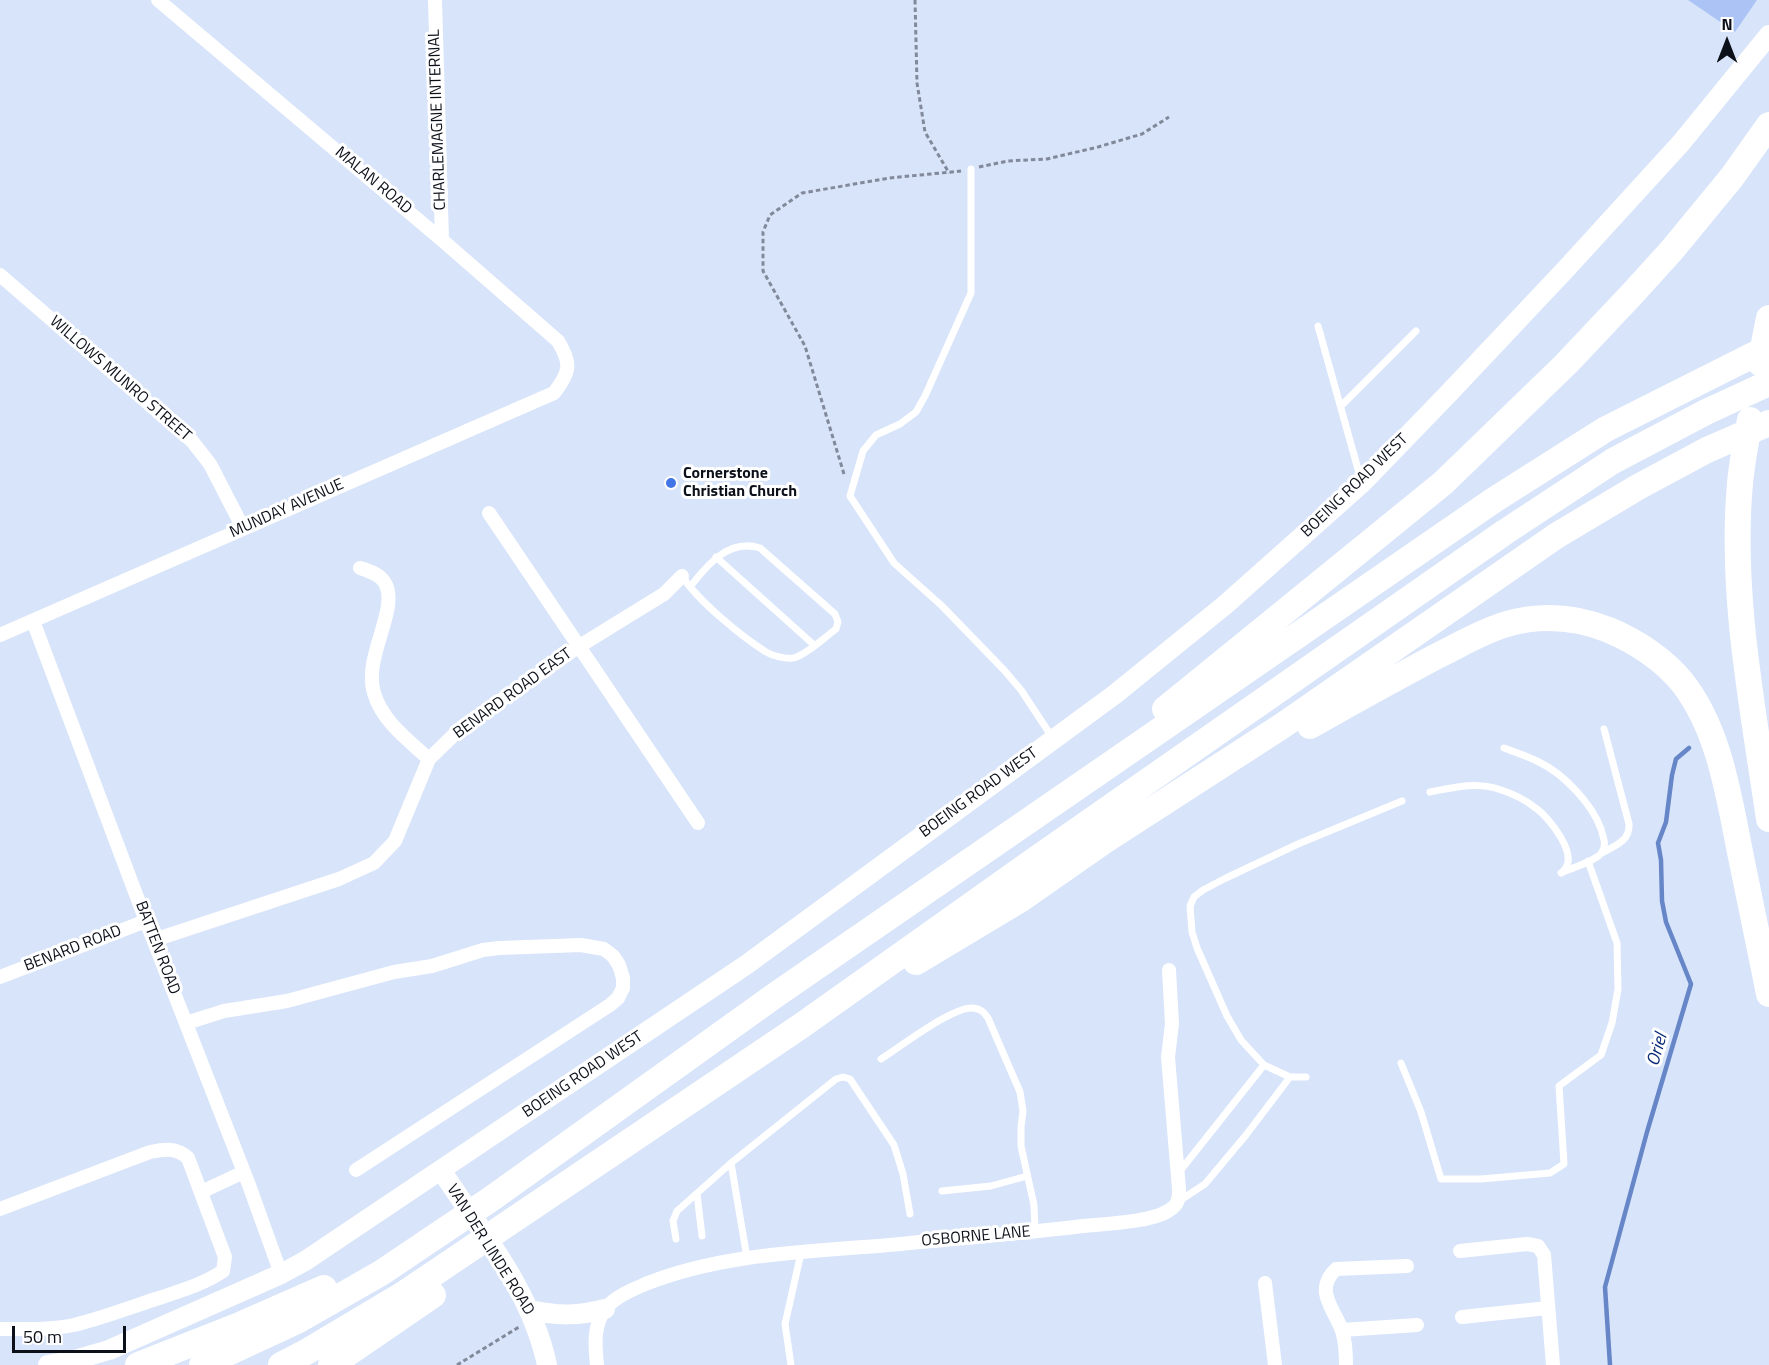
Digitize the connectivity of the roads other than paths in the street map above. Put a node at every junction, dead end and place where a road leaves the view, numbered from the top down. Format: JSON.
{"nodes":[{"id":1,"x":158,"y":0,"type":"edge"},
{"id":2,"x":435,"y":0,"type":"edge"},
{"id":3,"x":1769,"y":35,"type":"edge"},
{"id":4,"x":1769,"y":126,"type":"edge"},
{"id":5,"x":971,"y":169,"type":"road end"},
{"id":6,"x":442,"y":240,"type":"junction"},
{"id":7,"x":0,"y":274,"type":"edge"},
{"id":8,"x":1769,"y":318,"type":"edge"},
{"id":9,"x":1318,"y":326,"type":"dead end"},
{"id":10,"x":1416,"y":331,"type":"dead end"},
{"id":11,"x":1769,"y":347,"type":"edge"},
{"id":12,"x":568,"y":375,"type":"joint"},
{"id":13,"x":1769,"y":383,"type":"edge"},
{"id":14,"x":1341,"y":406,"type":"junction"},
{"id":15,"x":1769,"y":423,"type":"edge"},
{"id":16,"x":1362,"y":483,"type":"junction"},
{"id":17,"x":489,"y":513,"type":"dead end"},
{"id":18,"x":243,"y":528,"type":"junction"},
{"id":19,"x":716,"y":557,"type":"junction"},
{"id":20,"x":360,"y":568,"type":"dead end"},
{"id":21,"x":686,"y":582,"type":"junction"},
{"id":22,"x":33,"y":621,"type":"junction"},
{"id":23,"x":0,"y":635,"type":"edge"},
{"id":24,"x":814,"y":645,"type":"junction"},
{"id":25,"x":578,"y":647,"type":"junction"},
{"id":26,"x":1604,"y":729,"type":"dead end"},
{"id":27,"x":1053,"y":739,"type":"junction"},
{"id":28,"x":1504,"y":748,"type":"dead end"},
{"id":29,"x":429,"y":759,"type":"junction"},
{"id":30,"x":1430,"y":792,"type":"dead end"},
{"id":31,"x":1402,"y":801,"type":"dead end"},
{"id":32,"x":1769,"y":819,"type":"edge"},
{"id":33,"x":698,"y":824,"type":"dead end"},
{"id":34,"x":1018,"y":828,"type":"junction"},
{"id":35,"x":1104,"y":841,"type":"junction"},
{"id":36,"x":1602,"y":853,"type":"junction"},
{"id":37,"x":1588,"y":861,"type":"junction"},
{"id":38,"x":146,"y":921,"type":"junction"},
{"id":39,"x":154,"y":940,"type":"junction"},
{"id":40,"x":1169,"y":969,"type":"dead end"},
{"id":41,"x":0,"y":977,"type":"edge"},
{"id":42,"x":1769,"y":994,"type":"edge"},
{"id":43,"x":186,"y":1023,"type":"junction"},
{"id":44,"x":801,"y":1026,"type":"junction"},
{"id":45,"x":881,"y":1059,"type":"dead end"},
{"id":46,"x":1401,"y":1063,"type":"dead end"},
{"id":47,"x":1264,"y":1065,"type":"junction"},
{"id":48,"x":1290,"y":1077,"type":"junction"},
{"id":49,"x":1306,"y":1077,"type":"dead end"},
{"id":50,"x":677,"y":1110,"type":"junction"},
{"id":51,"x":731,"y":1162,"type":"junction"},
{"id":52,"x":356,"y":1170,"type":"dead end"},
{"id":53,"x":441,"y":1170,"type":"junction"},
{"id":54,"x":244,"y":1172,"type":"junction"},
{"id":55,"x":1178,"y":1173,"type":"junction"},
{"id":56,"x":1027,"y":1176,"type":"junction"},
{"id":57,"x":942,"y":1191,"type":"dead end"},
{"id":58,"x":201,"y":1192,"type":"junction"},
{"id":59,"x":697,"y":1194,"type":"junction"},
{"id":60,"x":491,"y":1199,"type":"junction"},
{"id":61,"x":1179,"y":1201,"type":"junction"},
{"id":62,"x":0,"y":1209,"type":"edge"},
{"id":63,"x":910,"y":1214,"type":"dead end"},
{"id":64,"x":1035,"y":1231,"type":"junction"},
{"id":65,"x":702,"y":1236,"type":"dead end"},
{"id":66,"x":676,"y":1239,"type":"dead end"},
{"id":67,"x":1460,"y":1251,"type":"dead end"},
{"id":68,"x":801,"y":1252,"type":"junction"},
{"id":69,"x":747,"y":1258,"type":"junction"},
{"id":70,"x":1407,"y":1266,"type":"dead end"},
{"id":71,"x":281,"y":1274,"type":"junction"},
{"id":72,"x":1265,"y":1283,"type":"dead end"},
{"id":73,"x":1548,"y":1308,"type":"junction"},
{"id":74,"x":605,"y":1309,"type":"junction"},
{"id":75,"x":532,"y":1315,"type":"junction"},
{"id":76,"x":1462,"y":1317,"type":"dead end"},
{"id":77,"x":1417,"y":1325,"type":"dead end"},
{"id":78,"x":0,"y":1329,"type":"edge"},
{"id":79,"x":1342,"y":1330,"type":"junction"},
{"id":80,"x":48,"y":1365,"type":"edge"},
{"id":81,"x":138,"y":1365,"type":"edge"},
{"id":82,"x":202,"y":1365,"type":"edge"},
{"id":83,"x":281,"y":1365,"type":"edge"},
{"id":84,"x":331,"y":1365,"type":"edge"},
{"id":85,"x":547,"y":1365,"type":"edge"},
{"id":86,"x":597,"y":1365,"type":"edge"},
{"id":87,"x":791,"y":1365,"type":"edge"},
{"id":88,"x":1275,"y":1365,"type":"edge"},
{"id":89,"x":1346,"y":1365,"type":"edge"},
{"id":90,"x":1553,"y":1365,"type":"edge"}],
"edges":[{"from":1,"to":6,"type":"street","name":"MALAN ROAD"},
{"from":2,"to":6,"type":"street","name":"CHARLEMAGNE INTERNAL"},
{"from":3,"to":16,"type":"main road","name":"BOEING ROAD WEST"},
{"from":4,"to":34,"type":"highway"},
{"from":5,"to":27,"type":"lane"},
{"from":6,"to":12,"type":"street","name":"MALAN ROAD"},
{"from":7,"to":18,"type":"street","name":"WILLOWS MUNRO STREET"},
{"from":8,"to":32,"type":"highway"},
{"from":9,"to":14,"type":"lane"},
{"from":10,"to":14,"type":"lane"},
{"from":11,"to":34,"type":"highway"},
{"from":12,"to":18,"type":"street","name":"MUNDAY AVENUE"},
{"from":13,"to":44,"type":"highway"},
{"from":14,"to":16,"type":"lane"},
{"from":15,"to":35,"type":"highway"},
{"from":16,"to":27,"type":"main road","name":"BOEING ROAD WEST"},
{"from":17,"to":25,"type":"street"},
{"from":18,"to":22,"type":"street","name":"MUNDAY AVENUE"},
{"from":19,"to":21,"type":"lane"},
{"from":19,"to":24,"type":"lane"},
{"from":19,"to":24,"type":"lane"},
{"from":20,"to":29,"type":"street"},
{"from":21,"to":24,"type":"lane"},
{"from":21,"to":25,"type":"street","name":"BENARD ROAD EAST"},
{"from":22,"to":23,"type":"street","name":"MUNDAY AVENUE"},
{"from":22,"to":38,"type":"street","name":"BATTEN ROAD"},
{"from":25,"to":29,"type":"street","name":"BENARD ROAD EAST"},
{"from":25,"to":33,"type":"street"},
{"from":26,"to":36,"type":"lane"},
{"from":27,"to":53,"type":"main road","name":"BOEING ROAD WEST"},
{"from":28,"to":36,"type":"lane"},
{"from":29,"to":39,"type":"street","name":"BENARD ROAD EAST"},
{"from":30,"to":37,"type":"lane"},
{"from":31,"to":47,"type":"lane"},
{"from":34,"to":60,"type":"highway"},
{"from":35,"to":42,"type":"highway"},
{"from":35,"to":44,"type":"highway"},
{"from":36,"to":37,"type":"lane"},
{"from":37,"to":46,"type":"lane"},
{"from":38,"to":39,"type":"street","name":"BATTEN ROAD"},
{"from":38,"to":41,"type":"street","name":"BENARD ROAD"},
{"from":39,"to":43,"type":"street","name":"BATTEN ROAD"},
{"from":40,"to":55,"type":"street"},
{"from":43,"to":52,"type":"street"},
{"from":43,"to":54,"type":"street","name":"BATTEN ROAD"},
{"from":44,"to":50,"type":"highway"},
{"from":45,"to":56,"type":"lane"},
{"from":47,"to":48,"type":"lane"},
{"from":47,"to":55,"type":"lane"},
{"from":48,"to":49,"type":"lane"},
{"from":48,"to":61,"type":"lane"},
{"from":50,"to":83,"type":"highway"},
{"from":50,"to":84,"type":"highway"},
{"from":51,"to":59,"type":"lane"},
{"from":51,"to":63,"type":"lane"},
{"from":51,"to":69,"type":"lane"},
{"from":53,"to":71,"type":"main road","name":"BOEING ROAD WEST"},
{"from":53,"to":75,"type":"main road","name":"VAN DER LINDE ROAD"},
{"from":54,"to":58,"type":"street"},
{"from":54,"to":71,"type":"street","name":"BATTEN ROAD"},
{"from":55,"to":61,"type":"street"},
{"from":56,"to":57,"type":"lane"},
{"from":56,"to":64,"type":"lane"},
{"from":58,"to":62,"type":"street"},
{"from":58,"to":78,"type":"street"},
{"from":59,"to":65,"type":"lane"},
{"from":59,"to":66,"type":"lane"},
{"from":60,"to":81,"type":"highway"},
{"from":60,"to":82,"type":"highway"},
{"from":61,"to":64,"type":"street","name":"OSBORNE LANE"},
{"from":64,"to":68,"type":"street","name":"OSBORNE LANE"},
{"from":67,"to":73,"type":"street"},
{"from":68,"to":69,"type":"street","name":"OSBORNE LANE"},
{"from":68,"to":87,"type":"lane"},
{"from":69,"to":74,"type":"street","name":"OSBORNE LANE"},
{"from":70,"to":79,"type":"street"},
{"from":71,"to":80,"type":"main road","name":"BOEING ROAD WEST"},
{"from":72,"to":88,"type":"street"},
{"from":73,"to":76,"type":"street"},
{"from":73,"to":90,"type":"street"},
{"from":74,"to":75,"type":"main road"},
{"from":74,"to":86,"type":"street"},
{"from":75,"to":85,"type":"main road","name":"VAN DER LINDE ROAD"},
{"from":77,"to":79,"type":"street"},
{"from":79,"to":89,"type":"street"}]}
